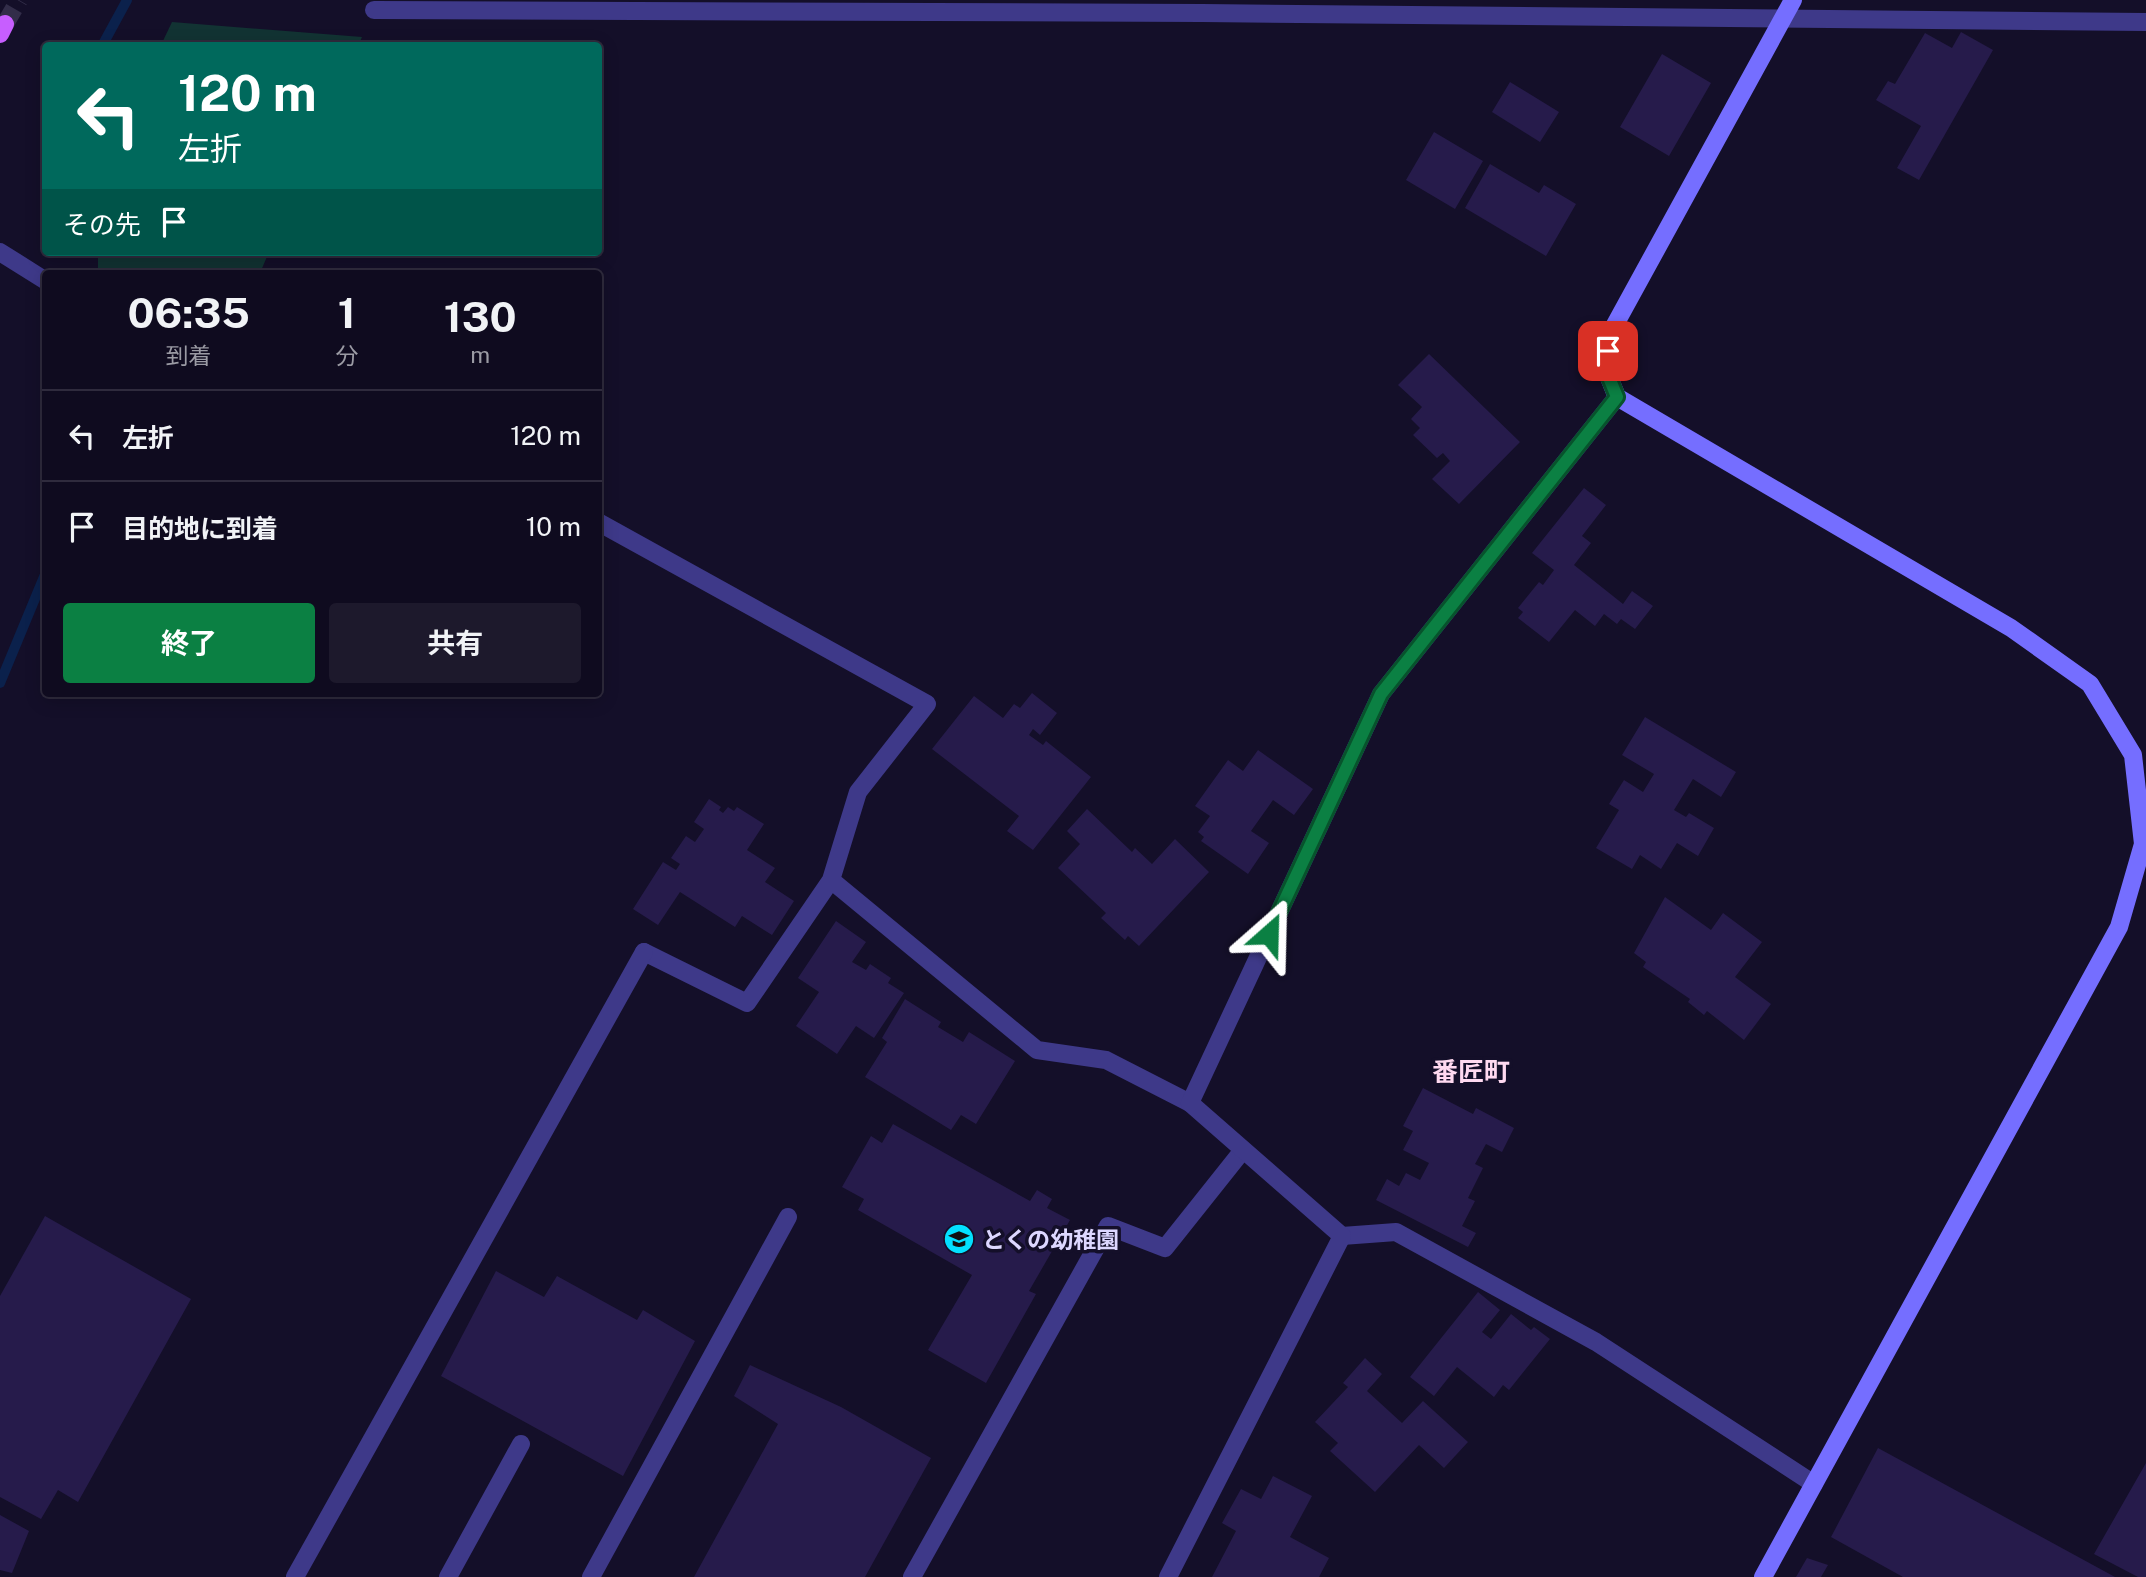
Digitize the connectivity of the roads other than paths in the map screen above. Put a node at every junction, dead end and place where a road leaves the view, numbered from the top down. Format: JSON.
{"nodes":[{"id":1,"x":1793,"y":0,"type":"edge"},
{"id":2,"x":374,"y":10,"type":"dead end"},
{"id":3,"x":1782,"y":20,"type":"junction"},
{"id":4,"x":2146,"y":22,"type":"edge"},
{"id":5,"x":0,"y":252,"type":"edge"},
{"id":6,"x":42,"y":278,"type":"edge"},
{"id":7,"x":1617,"y":397,"type":"junction"},
{"id":8,"x":602,"y":524,"type":"edge"},
{"id":9,"x":831,"y":880,"type":"junction"},
{"id":10,"x":1190,"y":1103,"type":"junction"},
{"id":11,"x":1243,"y":1150,"type":"junction"},
{"id":12,"x":788,"y":1217,"type":"dead end"},
{"id":13,"x":1342,"y":1236,"type":"junction"},
{"id":14,"x":521,"y":1444,"type":"dead end"},
{"id":15,"x":1814,"y":1484,"type":"junction"},
{"id":16,"x":295,"y":1577,"type":"edge"},
{"id":17,"x":448,"y":1577,"type":"edge"},
{"id":18,"x":591,"y":1577,"type":"edge"},
{"id":19,"x":912,"y":1577,"type":"edge"},
{"id":20,"x":1168,"y":1577,"type":"edge"},
{"id":21,"x":1763,"y":1577,"type":"edge"}],
"edges":[{"from":1,"to":3,"type":"street"},
{"from":2,"to":3,"type":"street"},
{"from":3,"to":4,"type":"street"},
{"from":3,"to":7,"type":"street"},
{"from":5,"to":6,"type":"street"},
{"from":7,"to":10,"type":"street"},
{"from":7,"to":15,"type":"street"},
{"from":8,"to":9,"type":"street"},
{"from":9,"to":10,"type":"street"},
{"from":9,"to":16,"type":"street"},
{"from":10,"to":11,"type":"street"},
{"from":11,"to":13,"type":"street"},
{"from":11,"to":19,"type":"street"},
{"from":12,"to":18,"type":"street"},
{"from":13,"to":15,"type":"street"},
{"from":13,"to":20,"type":"street"},
{"from":14,"to":17,"type":"street"},
{"from":15,"to":21,"type":"street"}]}
